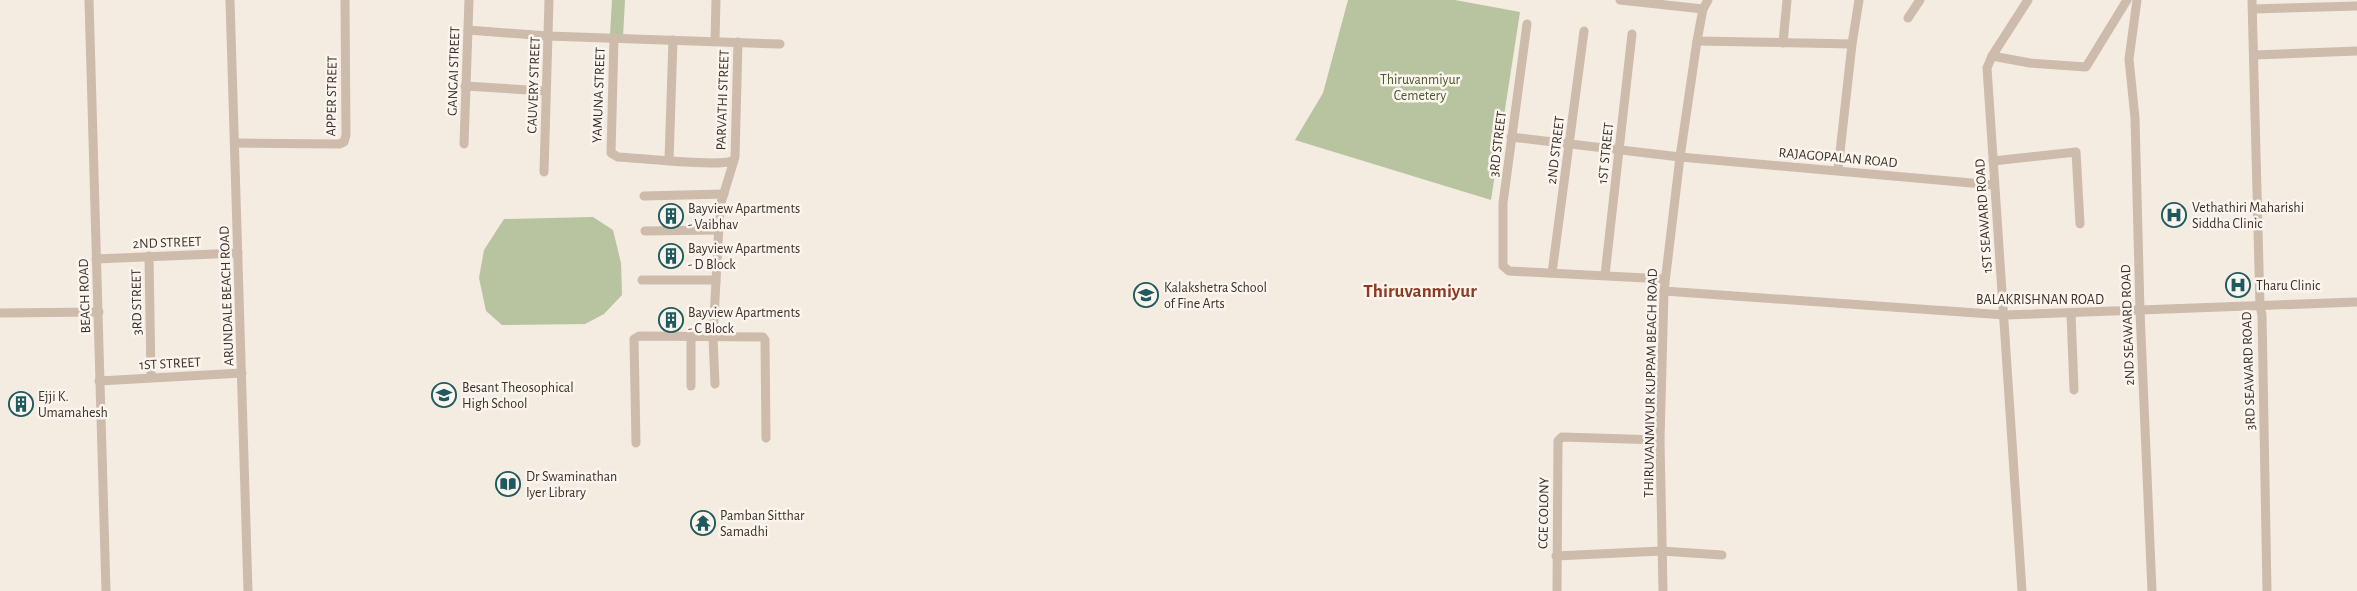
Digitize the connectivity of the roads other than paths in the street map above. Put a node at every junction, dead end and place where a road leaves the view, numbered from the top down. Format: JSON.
{"nodes":[{"id":1,"x":90,"y":0,"type":"edge"},
{"id":2,"x":230,"y":0,"type":"edge"},
{"id":3,"x":345,"y":0,"type":"edge"},
{"id":4,"x":469,"y":0,"type":"edge"},
{"id":5,"x":549,"y":0,"type":"edge"},
{"id":6,"x":716,"y":0,"type":"edge"},
{"id":7,"x":1620,"y":0,"type":"edge"},
{"id":8,"x":1708,"y":0,"type":"edge"},
{"id":9,"x":1787,"y":0,"type":"edge"},
{"id":10,"x":1859,"y":0,"type":"edge"},
{"id":11,"x":1920,"y":0,"type":"edge"},
{"id":12,"x":2028,"y":0,"type":"edge"},
{"id":13,"x":2127,"y":0,"type":"edge"},
{"id":14,"x":2137,"y":0,"type":"edge"},
{"id":15,"x":2252,"y":5,"type":"edge"},
{"id":16,"x":2357,"y":6,"type":"edge"},
{"id":17,"x":1703,"y":9,"type":"junction"},
{"id":18,"x":1908,"y":18,"type":"dead end"},
{"id":19,"x":1527,"y":24,"type":"dead end"},
{"id":20,"x":468,"y":30,"type":"junction"},
{"id":21,"x":1584,"y":31,"type":"dead end"},
{"id":22,"x":1632,"y":34,"type":"dead end"},
{"id":23,"x":548,"y":36,"type":"junction"},
{"id":24,"x":614,"y":38,"type":"junction"},
{"id":25,"x":673,"y":40,"type":"junction"},
{"id":26,"x":1697,"y":41,"type":"junction"},
{"id":27,"x":715,"y":42,"type":"junction"},
{"id":28,"x":738,"y":42,"type":"junction"},
{"id":29,"x":1783,"y":43,"type":"junction"},
{"id":30,"x":780,"y":44,"type":"dead end"},
{"id":31,"x":1852,"y":44,"type":"junction"},
{"id":32,"x":2357,"y":51,"type":"edge"},
{"id":33,"x":2254,"y":55,"type":"junction"},
{"id":34,"x":1992,"y":56,"type":"junction"},
{"id":35,"x":465,"y":86,"type":"junction"},
{"id":36,"x":546,"y":91,"type":"junction"},
{"id":37,"x":1511,"y":136,"type":"junction"},
{"id":38,"x":235,"y":143,"type":"junction"},
{"id":39,"x":464,"y":144,"type":"dead end"},
{"id":40,"x":1570,"y":145,"type":"junction"},
{"id":41,"x":1620,"y":150,"type":"junction"},
{"id":42,"x":1680,"y":157,"type":"junction"},
{"id":43,"x":669,"y":160,"type":"junction"},
{"id":44,"x":732,"y":160,"type":"junction"},
{"id":45,"x":1993,"y":161,"type":"junction"},
{"id":46,"x":1838,"y":170,"type":"junction"},
{"id":47,"x":544,"y":172,"type":"dead end"},
{"id":48,"x":1994,"y":185,"type":"junction"},
{"id":49,"x":724,"y":194,"type":"junction"},
{"id":50,"x":644,"y":196,"type":"dead end"},
{"id":51,"x":2080,"y":224,"type":"dead end"},
{"id":52,"x":718,"y":230,"type":"junction"},
{"id":53,"x":646,"y":231,"type":"dead end"},
{"id":54,"x":238,"y":253,"type":"junction"},
{"id":55,"x":149,"y":256,"type":"junction"},
{"id":56,"x":96,"y":259,"type":"junction"},
{"id":57,"x":1552,"y":273,"type":"junction"},
{"id":58,"x":1605,"y":275,"type":"junction"},
{"id":59,"x":1665,"y":279,"type":"junction"},
{"id":60,"x":642,"y":280,"type":"dead end"},
{"id":61,"x":716,"y":280,"type":"junction"},
{"id":62,"x":1664,"y":291,"type":"junction"},
{"id":63,"x":2357,"y":302,"type":"edge"},
{"id":64,"x":2260,"y":306,"type":"junction"},
{"id":65,"x":2140,"y":311,"type":"junction"},
{"id":66,"x":99,"y":312,"type":"junction"},
{"id":67,"x":0,"y":313,"type":"edge"},
{"id":68,"x":2071,"y":313,"type":"junction"},
{"id":69,"x":2005,"y":316,"type":"junction"},
{"id":70,"x":691,"y":337,"type":"junction"},
{"id":71,"x":713,"y":337,"type":"junction"},
{"id":72,"x":242,"y":373,"type":"junction"},
{"id":73,"x":151,"y":377,"type":"junction"},
{"id":74,"x":99,"y":381,"type":"junction"},
{"id":75,"x":715,"y":384,"type":"dead end"},
{"id":76,"x":691,"y":386,"type":"dead end"},
{"id":77,"x":2074,"y":390,"type":"dead end"},
{"id":78,"x":766,"y":438,"type":"dead end"},
{"id":79,"x":1660,"y":440,"type":"junction"},
{"id":80,"x":636,"y":443,"type":"dead end"},
{"id":81,"x":1661,"y":551,"type":"junction"},
{"id":82,"x":1722,"y":555,"type":"dead end"},
{"id":83,"x":1556,"y":556,"type":"junction"},
{"id":84,"x":1558,"y":590,"type":"dead end"},
{"id":85,"x":106,"y":591,"type":"edge"},
{"id":86,"x":248,"y":591,"type":"edge"},
{"id":87,"x":1663,"y":591,"type":"edge"},
{"id":88,"x":2022,"y":591,"type":"edge"},
{"id":89,"x":2152,"y":591,"type":"edge"},
{"id":90,"x":2267,"y":591,"type":"edge"}],
"edges":[{"from":1,"to":56,"type":"street","name":"BEACH ROAD"},
{"from":2,"to":38,"type":"street","name":"ARUNDALE BEACH ROAD"},
{"from":3,"to":38,"type":"street","name":"APPER STREET"},
{"from":4,"to":20,"type":"street","name":"GANGAI STREET"},
{"from":5,"to":23,"type":"street","name":"CAUVERY STREET"},
{"from":6,"to":27,"type":"street"},
{"from":7,"to":17,"type":"street"},
{"from":8,"to":17,"type":"street","name":"THIRUVANMIYUR KUPPAM BEACH ROAD"},
{"from":9,"to":29,"type":"street"},
{"from":10,"to":31,"type":"street"},
{"from":11,"to":18,"type":"street"},
{"from":12,"to":34,"type":"street","name":"1ST SEAWARD ROAD"},
{"from":13,"to":34,"type":"street"},
{"from":14,"to":65,"type":"street","name":"2ND SEAWARD ROAD"},
{"from":15,"to":16,"type":"street"},
{"from":15,"to":33,"type":"street","name":"3RD SEAWARD ROAD"},
{"from":17,"to":26,"type":"street","name":"THIRUVANMIYUR KUPPAM BEACH ROAD"},
{"from":19,"to":37,"type":"street","name":"3RD STREET"},
{"from":20,"to":23,"type":"street"},
{"from":20,"to":35,"type":"street","name":"GANGAI STREET"},
{"from":21,"to":40,"type":"street","name":"2ND STREET"},
{"from":22,"to":41,"type":"street","name":"1ST STREET"},
{"from":23,"to":24,"type":"street"},
{"from":23,"to":36,"type":"street","name":"CAUVERY STREET"},
{"from":24,"to":25,"type":"street"},
{"from":24,"to":43,"type":"street","name":"YAMUNA STREET"},
{"from":25,"to":27,"type":"street"},
{"from":25,"to":43,"type":"street"},
{"from":26,"to":29,"type":"street"},
{"from":26,"to":42,"type":"street","name":"THIRUVANMIYUR KUPPAM BEACH ROAD"},
{"from":27,"to":28,"type":"street"},
{"from":28,"to":30,"type":"street"},
{"from":28,"to":44,"type":"street","name":"PARVATHI STREET"},
{"from":29,"to":31,"type":"street"},
{"from":31,"to":46,"type":"street"},
{"from":32,"to":33,"type":"street"},
{"from":33,"to":64,"type":"street","name":"3RD SEAWARD ROAD"},
{"from":34,"to":45,"type":"street","name":"1ST SEAWARD ROAD"},
{"from":35,"to":36,"type":"street"},
{"from":35,"to":39,"type":"street","name":"GANGAI STREET"},
{"from":36,"to":47,"type":"street","name":"CAUVERY STREET"},
{"from":37,"to":40,"type":"street","name":"RAJAGOPALAN ROAD"},
{"from":37,"to":57,"type":"street","name":"3RD STREET"},
{"from":38,"to":54,"type":"street","name":"ARUNDALE BEACH ROAD"},
{"from":40,"to":41,"type":"street","name":"RAJAGOPALAN ROAD"},
{"from":40,"to":57,"type":"street","name":"2ND STREET"},
{"from":41,"to":42,"type":"street","name":"RAJAGOPALAN ROAD"},
{"from":41,"to":58,"type":"street","name":"1ST STREET"},
{"from":42,"to":46,"type":"street","name":"RAJAGOPALAN ROAD"},
{"from":42,"to":59,"type":"street","name":"THIRUVANMIYUR KUPPAM BEACH ROAD"},
{"from":43,"to":44,"type":"street"},
{"from":44,"to":49,"type":"street","name":"PARVATHI STREET"},
{"from":45,"to":48,"type":"street","name":"1ST SEAWARD ROAD"},
{"from":45,"to":51,"type":"street"},
{"from":46,"to":48,"type":"street","name":"RAJAGOPALAN ROAD"},
{"from":48,"to":69,"type":"street","name":"1ST SEAWARD ROAD"},
{"from":49,"to":50,"type":"street"},
{"from":49,"to":52,"type":"street","name":"PARVATHI STREET"},
{"from":52,"to":53,"type":"street"},
{"from":52,"to":61,"type":"street","name":"PARVATHI STREET"},
{"from":54,"to":55,"type":"street","name":"2ND STREET"},
{"from":54,"to":72,"type":"street","name":"ARUNDALE BEACH ROAD"},
{"from":55,"to":56,"type":"street","name":"2ND STREET"},
{"from":55,"to":73,"type":"street","name":"3RD STREET"},
{"from":56,"to":66,"type":"street","name":"BEACH ROAD"},
{"from":57,"to":58,"type":"street"},
{"from":58,"to":59,"type":"street"},
{"from":59,"to":62,"type":"street","name":"THIRUVANMIYUR KUPPAM BEACH ROAD"},
{"from":60,"to":61,"type":"street"},
{"from":61,"to":71,"type":"street","name":"PARVATHI STREET"},
{"from":62,"to":69,"type":"street","name":"BALAKRISHNAN ROAD"},
{"from":62,"to":79,"type":"street","name":"THIRUVANMIYUR KUPPAM BEACH ROAD"},
{"from":63,"to":64,"type":"street","name":"BALAKRISHNAN ROAD"},
{"from":64,"to":65,"type":"street","name":"BALAKRISHNAN ROAD"},
{"from":64,"to":90,"type":"street","name":"3RD SEAWARD ROAD"},
{"from":65,"to":68,"type":"street","name":"BALAKRISHNAN ROAD"},
{"from":65,"to":89,"type":"street","name":"2ND SEAWARD ROAD"},
{"from":66,"to":67,"type":"street"},
{"from":66,"to":74,"type":"street","name":"BEACH ROAD"},
{"from":68,"to":69,"type":"street","name":"BALAKRISHNAN ROAD"},
{"from":68,"to":77,"type":"street"},
{"from":69,"to":88,"type":"street","name":"1ST SEAWARD ROAD"},
{"from":70,"to":71,"type":"street"},
{"from":70,"to":76,"type":"street"},
{"from":70,"to":80,"type":"street"},
{"from":71,"to":75,"type":"street","name":"PARVATHI STREET"},
{"from":71,"to":78,"type":"street"},
{"from":72,"to":73,"type":"street","name":"1ST STREET"},
{"from":72,"to":86,"type":"street","name":"ARUNDALE BEACH ROAD"},
{"from":73,"to":74,"type":"street","name":"1ST STREET"},
{"from":74,"to":85,"type":"street","name":"BEACH ROAD"},
{"from":79,"to":81,"type":"street","name":"THIRUVANMIYUR KUPPAM BEACH ROAD"},
{"from":79,"to":83,"type":"street","name":"CGE COLONY"},
{"from":81,"to":82,"type":"street"},
{"from":81,"to":83,"type":"street"},
{"from":81,"to":87,"type":"street","name":"THIRUVANMIYUR KUPPAM BEACH ROAD"},
{"from":83,"to":84,"type":"street","name":"CGE COLONY"}]}
